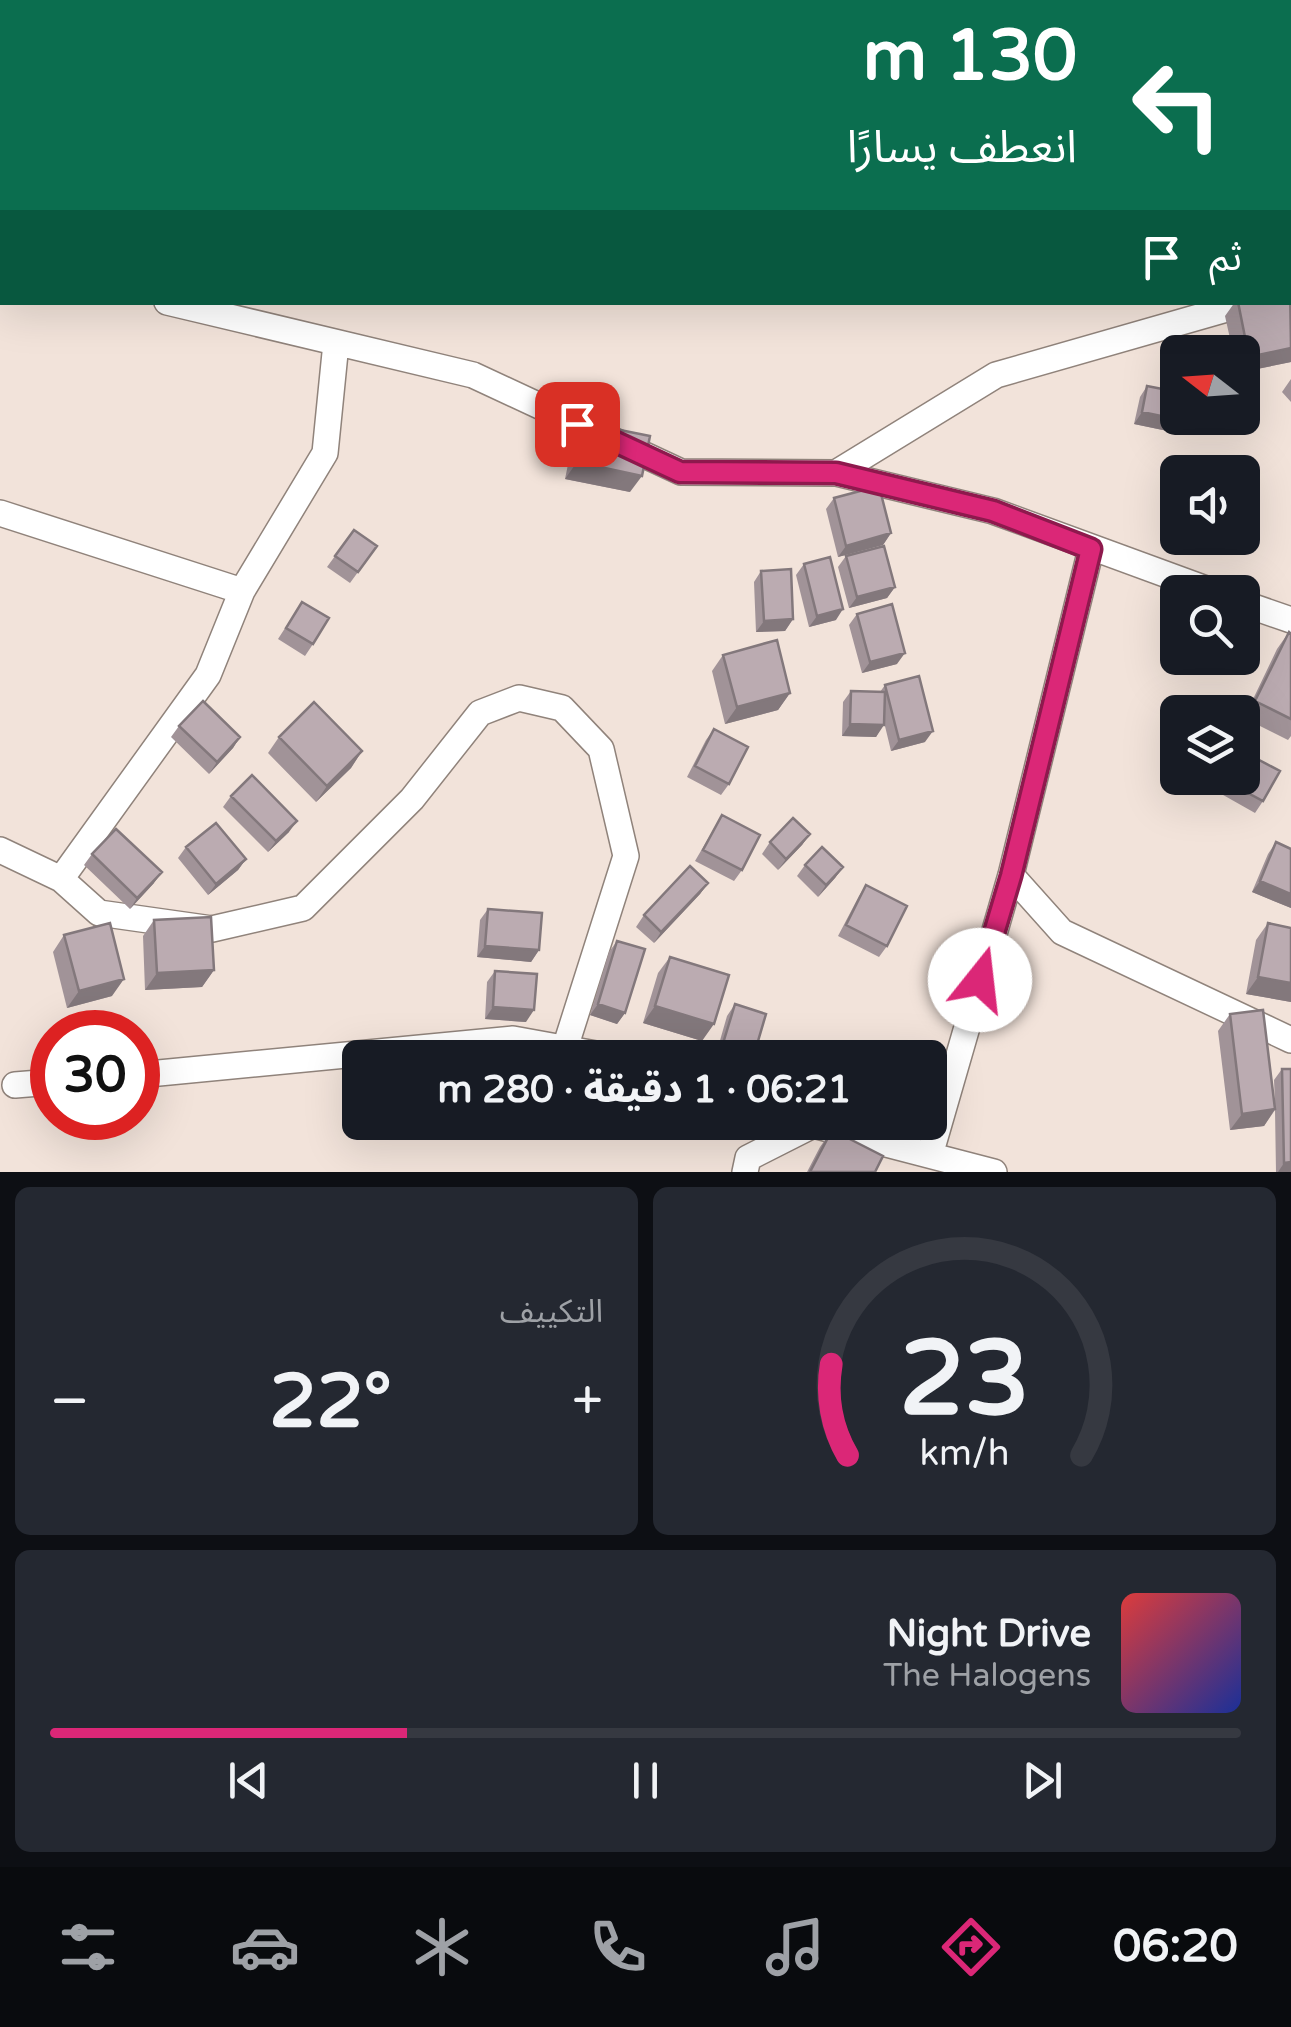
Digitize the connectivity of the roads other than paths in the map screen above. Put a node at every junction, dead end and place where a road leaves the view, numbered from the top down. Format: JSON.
{"nodes":[{"id":1,"x":180,"y":305,"type":"edge"},
{"id":2,"x":1240,"y":305,"type":"edge"},
{"id":3,"x":336,"y":342,"type":"junction"},
{"id":4,"x":836,"y":473,"type":"junction"},
{"id":5,"x":0,"y":513,"type":"edge"},
{"id":6,"x":1091,"y":549,"type":"junction"},
{"id":7,"x":1165,"y":575,"type":"edge"},
{"id":8,"x":242,"y":592,"type":"junction"},
{"id":9,"x":1260,"y":609,"type":"edge"},
{"id":10,"x":1291,"y":620,"type":"edge"},
{"id":11,"x":0,"y":850,"type":"edge"},
{"id":12,"x":1011,"y":876,"type":"junction"},
{"id":13,"x":61,"y":879,"type":"junction"},
{"id":14,"x":568,"y":1040,"type":"edge"},
{"id":15,"x":1291,"y":1040,"type":"edge"},
{"id":16,"x":342,"y":1055,"type":"edge"},
{"id":17,"x":160,"y":1073,"type":"edge"},
{"id":18,"x":30,"y":1084,"type":"edge"},
{"id":19,"x":15,"y":1085,"type":"dead end"},
{"id":20,"x":781,"y":1140,"type":"edge"},
{"id":21,"x":872,"y":1140,"type":"edge"},
{"id":22,"x":930,"y":1155,"type":"junction"},
{"id":23,"x":744,"y":1172,"type":"edge"},
{"id":24,"x":994,"y":1172,"type":"edge"}],
"edges":[{"from":1,"to":3,"type":"street"},
{"from":2,"to":4,"type":"street"},
{"from":3,"to":4,"type":"street"},
{"from":3,"to":8,"type":"street"},
{"from":4,"to":6,"type":"street"},
{"from":5,"to":8,"type":"street"},
{"from":6,"to":7,"type":"street"},
{"from":6,"to":12,"type":"street"},
{"from":8,"to":13,"type":"street"},
{"from":9,"to":10,"type":"street"},
{"from":11,"to":13,"type":"street"},
{"from":12,"to":15,"type":"street"},
{"from":12,"to":22,"type":"street"},
{"from":13,"to":14,"type":"street"},
{"from":16,"to":17,"type":"street"},
{"from":18,"to":19,"type":"street"},
{"from":20,"to":23,"type":"street"},
{"from":21,"to":22,"type":"street"},
{"from":22,"to":24,"type":"street"}]}
